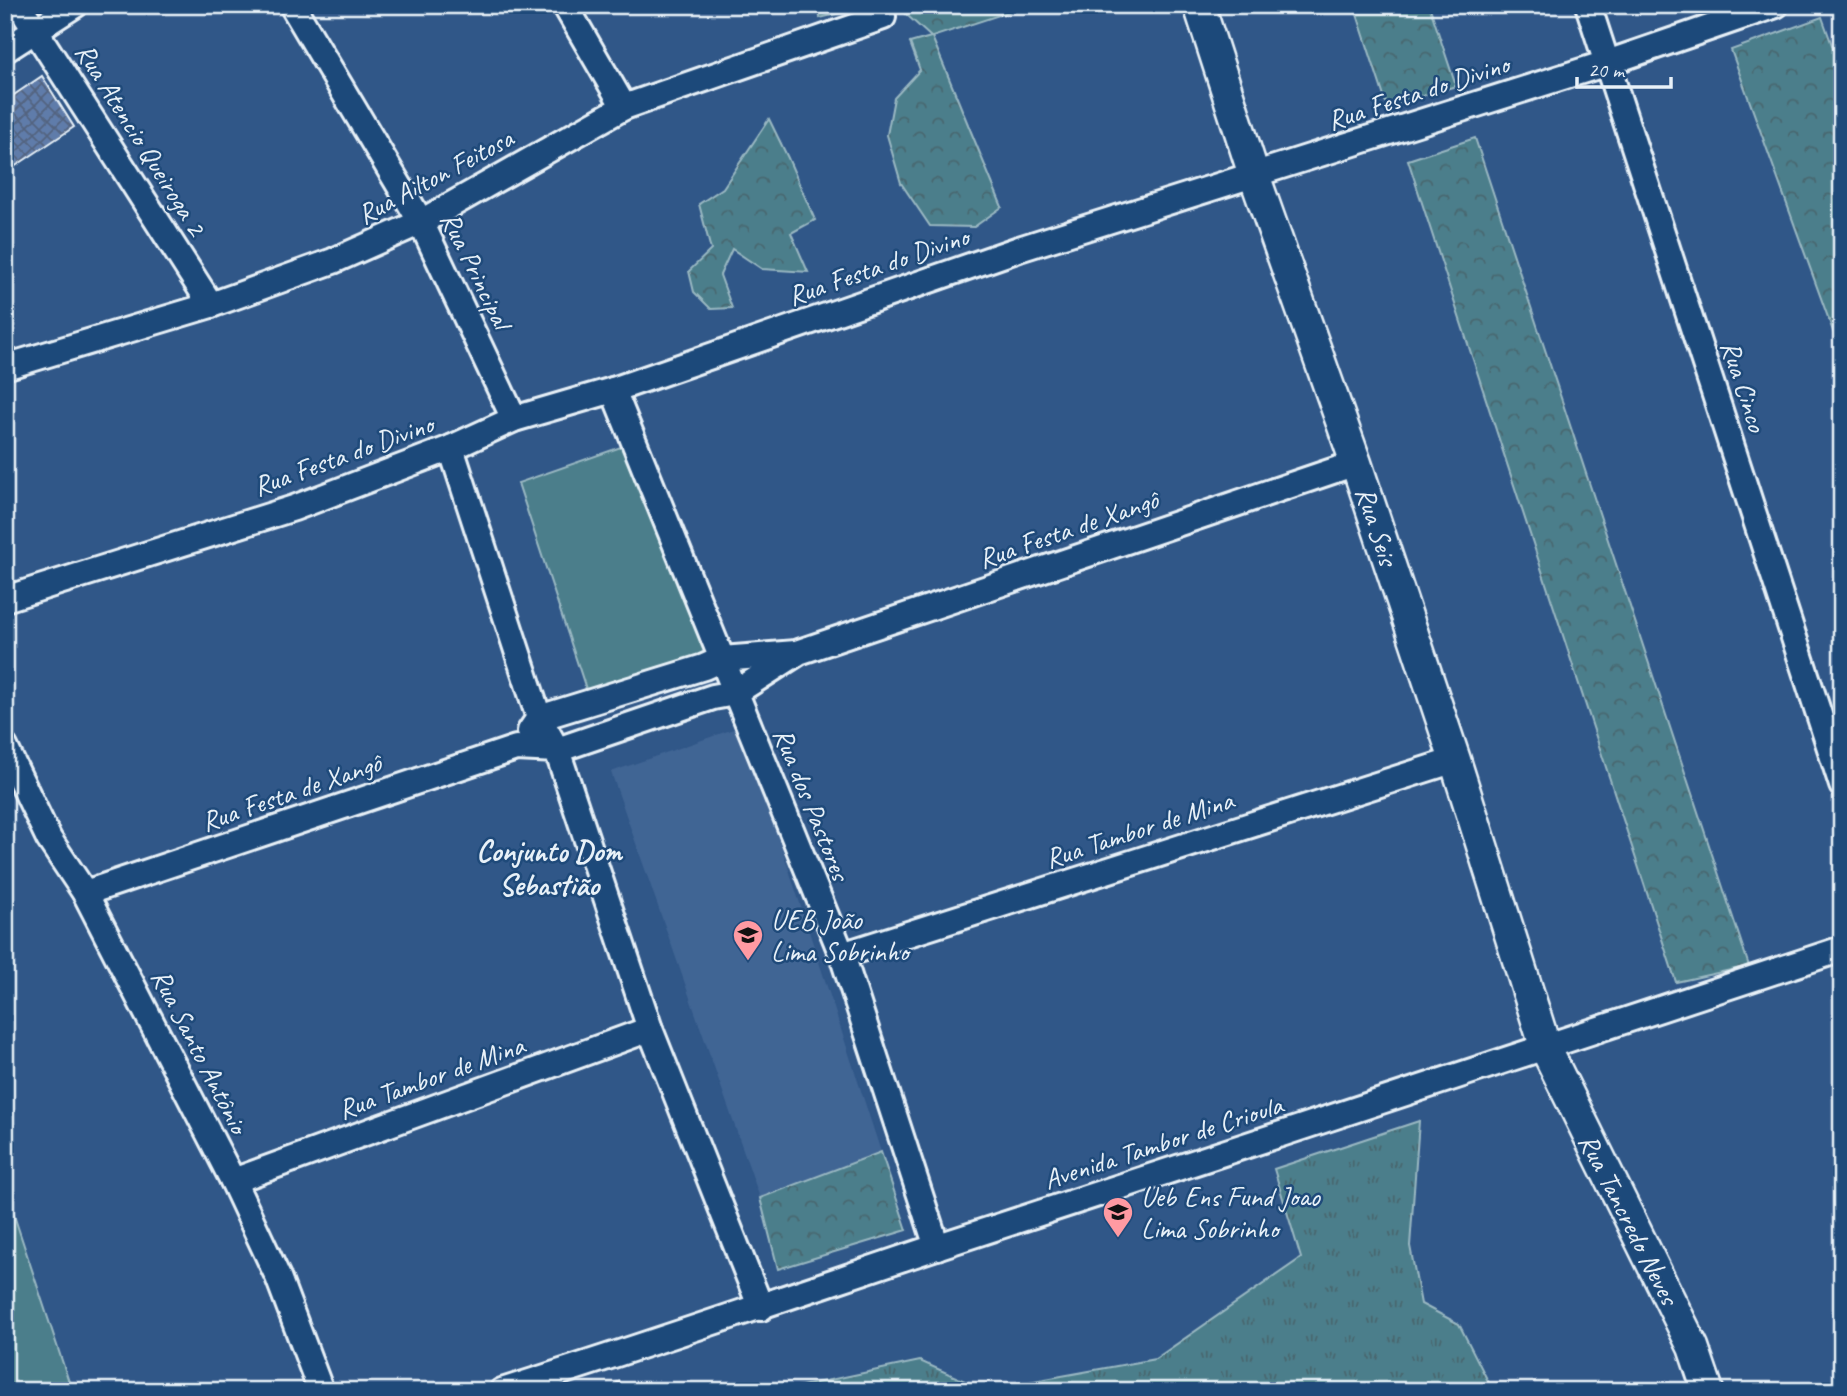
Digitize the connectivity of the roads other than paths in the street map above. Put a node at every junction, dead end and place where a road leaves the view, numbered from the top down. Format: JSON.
{"nodes":[{"id":1,"x":19,"y":5,"type":"edge"},
{"id":2,"x":75,"y":5,"type":"edge"},
{"id":3,"x":292,"y":5,"type":"edge"},
{"id":4,"x":565,"y":5,"type":"edge"},
{"id":5,"x":1199,"y":5,"type":"edge"},
{"id":6,"x":1588,"y":5,"type":"edge"},
{"id":7,"x":1776,"y":5,"type":"edge"},
{"id":8,"x":883,"y":17,"type":"dead end"},
{"id":9,"x":36,"y":30,"type":"junction"},
{"id":10,"x":5,"y":50,"type":"edge"},
{"id":11,"x":1607,"y":63,"type":"junction"},
{"id":12,"x":624,"y":107,"type":"junction"},
{"id":13,"x":1254,"y":175,"type":"junction"},
{"id":14,"x":421,"y":222,"type":"junction"},
{"id":15,"x":211,"y":305,"type":"junction"},
{"id":16,"x":5,"y":367,"type":"edge"},
{"id":17,"x":613,"y":390,"type":"junction"},
{"id":18,"x":514,"y":419,"type":"junction"},
{"id":19,"x":451,"y":447,"type":"junction"},
{"id":20,"x":1356,"y":463,"type":"junction"},
{"id":21,"x":5,"y":599,"type":"edge"},
{"id":22,"x":799,"y":652,"type":"junction"},
{"id":23,"x":722,"y":659,"type":"junction"},
{"id":24,"x":735,"y":693,"type":"junction"},
{"id":25,"x":539,"y":718,"type":"junction"},
{"id":26,"x":516,"y":748,"type":"junction"},
{"id":27,"x":557,"y":750,"type":"junction"},
{"id":28,"x":7,"y":759,"type":"edge"},
{"id":29,"x":1455,"y":760,"type":"junction"},
{"id":30,"x":1842,"y":785,"type":"edge"},
{"id":31,"x":85,"y":893,"type":"junction"},
{"id":32,"x":1842,"y":949,"type":"edge"},
{"id":33,"x":842,"y":955,"type":"junction"},
{"id":34,"x":650,"y":1029,"type":"junction"},
{"id":35,"x":1546,"y":1049,"type":"junction"},
{"id":36,"x":233,"y":1181,"type":"junction"},
{"id":37,"x":937,"y":1247,"type":"junction"},
{"id":38,"x":761,"y":1308,"type":"junction"},
{"id":39,"x":321,"y":1391,"type":"edge"},
{"id":40,"x":502,"y":1391,"type":"edge"},
{"id":41,"x":1708,"y":1391,"type":"edge"}],
"edges":[{"from":1,"to":9,"type":"street","name":"Rua Atencio Queiroga 2"},
{"from":2,"to":9,"type":"street"},
{"from":3,"to":14,"type":"street","name":"Rua Principal"},
{"from":4,"to":12,"type":"street"},
{"from":5,"to":13,"type":"street","name":"Rua Seis"},
{"from":6,"to":11,"type":"street","name":"Rua Cinco"},
{"from":7,"to":11,"type":"street","name":"Rua Festa do Divino"},
{"from":8,"to":12,"type":"street","name":"Rua Ailton Feitosa"},
{"from":9,"to":10,"type":"street"},
{"from":9,"to":15,"type":"street","name":"Rua Atencio Queiroga 2"},
{"from":11,"to":13,"type":"street","name":"Rua Festa do Divino"},
{"from":11,"to":30,"type":"street","name":"Rua Cinco"},
{"from":12,"to":14,"type":"street","name":"Rua Ailton Feitosa"},
{"from":13,"to":17,"type":"street","name":"Rua Festa do Divino"},
{"from":13,"to":20,"type":"street","name":"Rua Seis"},
{"from":14,"to":15,"type":"street","name":"Rua Ailton Feitosa"},
{"from":14,"to":18,"type":"street","name":"Rua Principal"},
{"from":15,"to":16,"type":"street","name":"Rua Ailton Feitosa"},
{"from":17,"to":18,"type":"street","name":"Rua Festa do Divino"},
{"from":17,"to":23,"type":"street","name":"Rua dos Pastores"},
{"from":18,"to":19,"type":"street","name":"Rua Festa do Divino"},
{"from":19,"to":21,"type":"street","name":"Rua Festa do Divino"},
{"from":19,"to":25,"type":"street"},
{"from":20,"to":22,"type":"street","name":"Rua Festa de Xangô"},
{"from":20,"to":29,"type":"street","name":"Rua Seis"},
{"from":22,"to":23,"type":"street","name":"Rua Festa de Xangô"},
{"from":22,"to":24,"type":"street","name":"Rua Festa de Xangô"},
{"from":23,"to":24,"type":"street","name":"Rua dos Pastores"},
{"from":23,"to":25,"type":"street","name":"Rua Festa de Xangô"},
{"from":24,"to":27,"type":"street","name":"Rua Festa de Xangô"},
{"from":24,"to":33,"type":"street","name":"Rua dos Pastores"},
{"from":25,"to":26,"type":"street"},
{"from":25,"to":27,"type":"street"},
{"from":26,"to":27,"type":"street","name":"Rua Festa de Xangô"},
{"from":26,"to":31,"type":"street","name":"Rua Festa de Xangô"},
{"from":27,"to":34,"type":"street"},
{"from":28,"to":31,"type":"street","name":"Rua Santo Antônio"},
{"from":29,"to":33,"type":"street","name":"Rua Tambor de Mina"},
{"from":29,"to":35,"type":"street","name":"Rua Seis"},
{"from":31,"to":36,"type":"street","name":"Rua Santo Antônio"},
{"from":32,"to":35,"type":"street","name":"Avenida Tambor de Crioula"},
{"from":33,"to":37,"type":"street","name":"Rua dos Pastores"},
{"from":34,"to":36,"type":"street","name":"Rua Tambor de Mina"},
{"from":34,"to":38,"type":"street"},
{"from":35,"to":37,"type":"street","name":"Avenida Tambor de Crioula"},
{"from":35,"to":41,"type":"street","name":"Rua Tancredo Neves"},
{"from":36,"to":39,"type":"street","name":"Rua Santo Antônio"},
{"from":37,"to":38,"type":"street","name":"Avenida Tambor de Crioula"},
{"from":38,"to":40,"type":"street","name":"Avenida Tambor de Crioula"}]}
